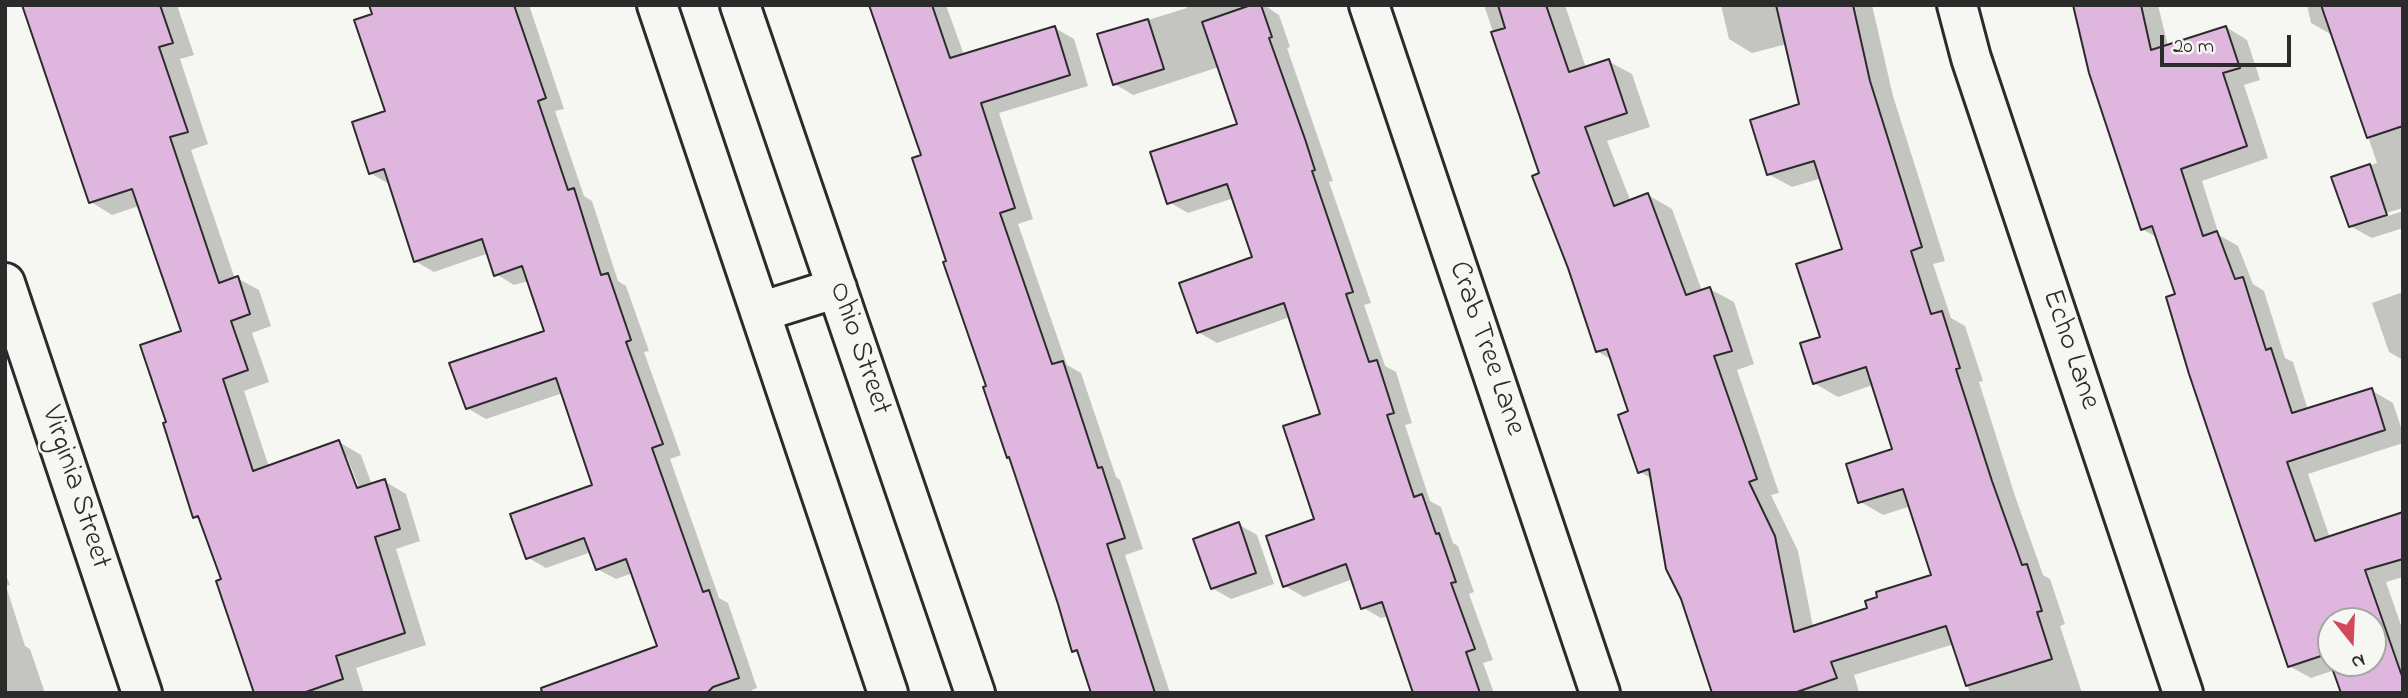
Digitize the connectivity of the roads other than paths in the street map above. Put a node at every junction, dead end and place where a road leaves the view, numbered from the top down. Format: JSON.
{"nodes":[{"id":1,"x":657,"y":5,"type":"edge"},
{"id":2,"x":740,"y":5,"type":"edge"},
{"id":3,"x":1369,"y":5,"type":"edge"},
{"id":4,"x":1957,"y":5,"type":"edge"},
{"id":5,"x":5,"y":283,"type":"edge"},
{"id":6,"x":837,"y":288,"type":"junction"},
{"id":7,"x":760,"y":312,"type":"junction"},
{"id":8,"x":142,"y":693,"type":"edge"},
{"id":9,"x":888,"y":693,"type":"edge"},
{"id":10,"x":975,"y":693,"type":"edge"},
{"id":11,"x":1600,"y":693,"type":"edge"},
{"id":12,"x":2183,"y":693,"type":"edge"}],
"edges":[{"from":1,"to":7,"type":"street"},
{"from":2,"to":6,"type":"street","name":"Ohio Street"},
{"from":3,"to":11,"type":"street","name":"Crab Tree Lane"},
{"from":4,"to":12,"type":"street","name":"Echo Lane"},
{"from":5,"to":8,"type":"street","name":"Virginia Street"},
{"from":6,"to":7,"type":"street"},
{"from":6,"to":10,"type":"street","name":"Ohio Street"},
{"from":7,"to":9,"type":"street"}]}
